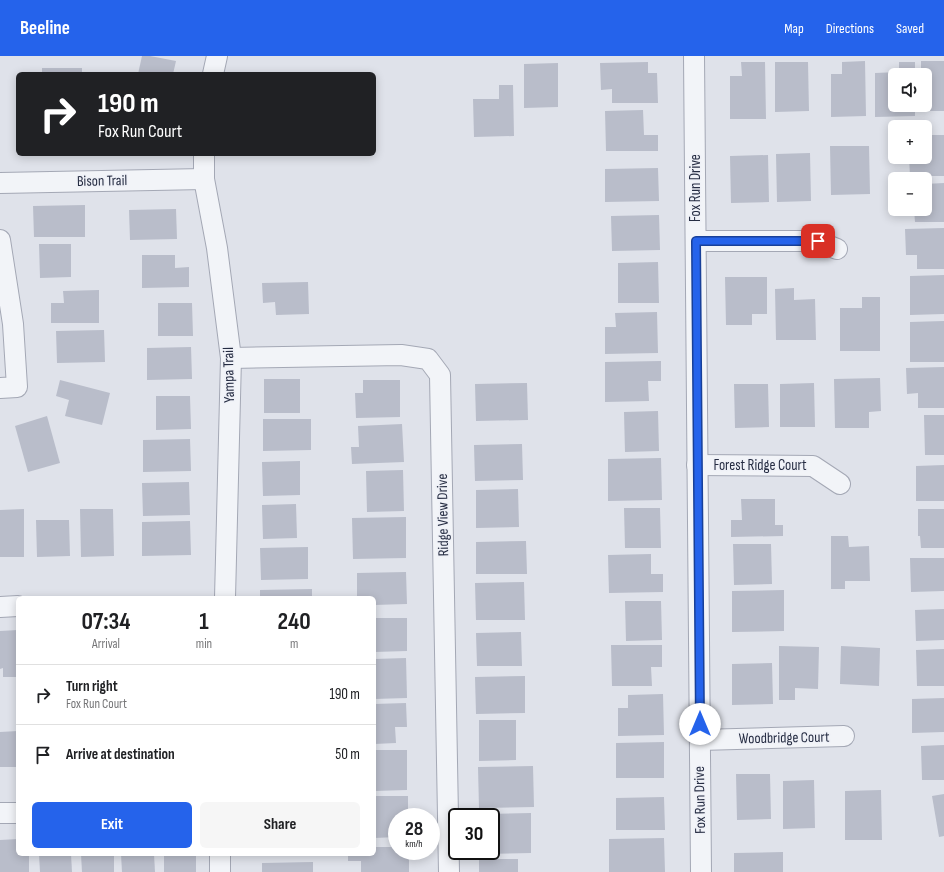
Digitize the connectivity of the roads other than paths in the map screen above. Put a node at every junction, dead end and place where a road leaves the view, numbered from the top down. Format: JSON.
{"nodes":[{"id":1,"x":217,"y":56,"type":"edge"},
{"id":2,"x":694,"y":56,"type":"edge"},
{"id":3,"x":213,"y":72,"type":"edge"},
{"id":4,"x":204,"y":156,"type":"edge"},
{"id":5,"x":204,"y":179,"type":"junction"},
{"id":6,"x":0,"y":182,"type":"edge"},
{"id":7,"x":0,"y":240,"type":"edge"},
{"id":8,"x":696,"y":241,"type":"junction"},
{"id":9,"x":837,"y":249,"type":"dead end"},
{"id":10,"x":231,"y":358,"type":"junction"},
{"id":11,"x":9,"y":387,"type":"edge"},
{"id":12,"x":697,"y":465,"type":"junction"},
{"id":13,"x":840,"y":484,"type":"dead end"},
{"id":14,"x":225,"y":596,"type":"edge"},
{"id":15,"x":0,"y":606,"type":"edge"},
{"id":16,"x":16,"y":606,"type":"edge"},
{"id":17,"x":844,"y":736,"type":"dead end"},
{"id":18,"x":700,"y":740,"type":"junction"},
{"id":19,"x":0,"y":813,"type":"edge"},
{"id":20,"x":16,"y":813,"type":"edge"},
{"id":21,"x":220,"y":856,"type":"edge"},
{"id":22,"x":220,"y":872,"type":"edge"},
{"id":23,"x":449,"y":872,"type":"edge"},
{"id":24,"x":701,"y":872,"type":"edge"}],
"edges":[{"from":1,"to":3,"type":"street"},
{"from":2,"to":8,"type":"street","name":"Fox Run Drive"},
{"from":4,"to":5,"type":"street","name":"Yampa Trail"},
{"from":5,"to":6,"type":"street","name":"Bison Trail"},
{"from":5,"to":10,"type":"street","name":"Yampa Trail"},
{"from":7,"to":11,"type":"street"},
{"from":8,"to":9,"type":"street"},
{"from":8,"to":12,"type":"street","name":"Fox Run Drive"},
{"from":10,"to":14,"type":"street","name":"Yampa Trail"},
{"from":10,"to":23,"type":"street","name":"Ridge View Drive"},
{"from":12,"to":13,"type":"street","name":"Forest Ridge Court"},
{"from":12,"to":18,"type":"street","name":"Fox Run Drive"},
{"from":15,"to":16,"type":"street"},
{"from":17,"to":18,"type":"street","name":"Woodbridge Court"},
{"from":18,"to":24,"type":"street","name":"Fox Run Drive"},
{"from":19,"to":20,"type":"street"},
{"from":21,"to":22,"type":"street"}]}
